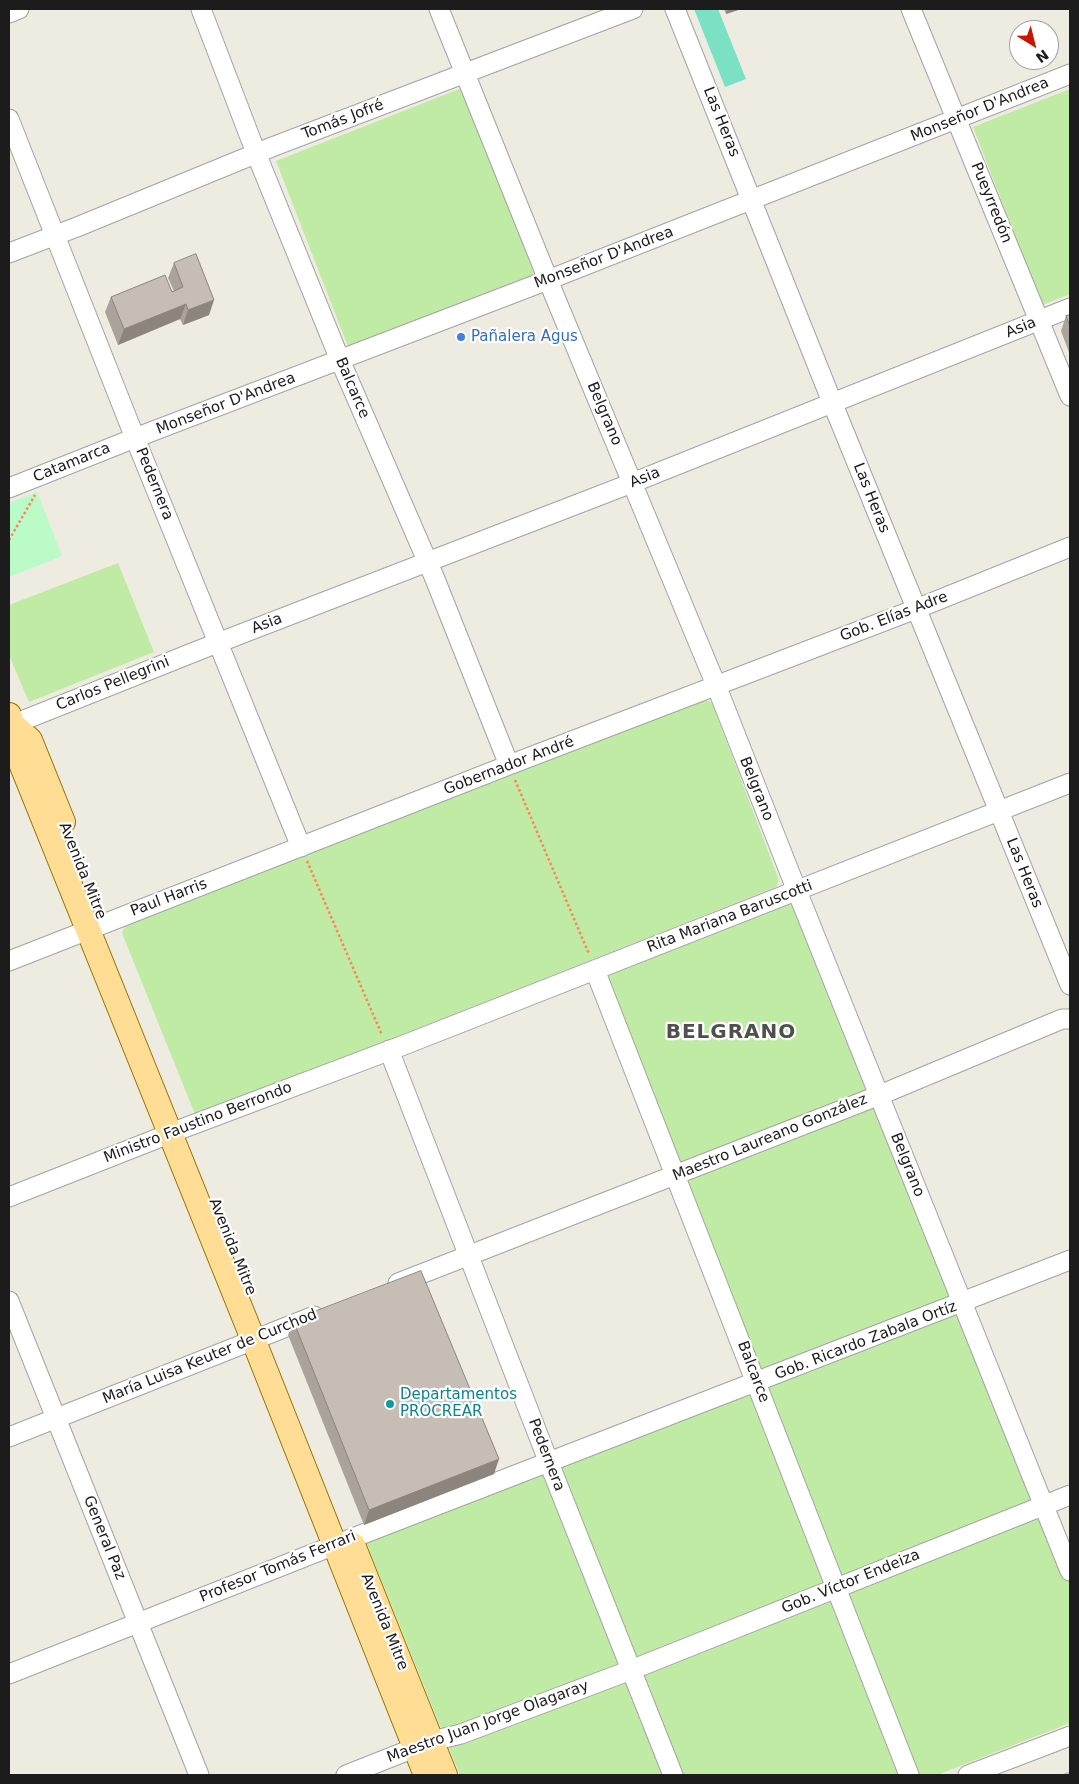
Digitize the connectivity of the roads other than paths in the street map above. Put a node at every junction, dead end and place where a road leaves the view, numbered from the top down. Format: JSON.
{"nodes":[{"id":1,"x":18,"y":9,"type":"edge"},
{"id":2,"x":201,"y":9,"type":"edge"},
{"id":3,"x":439,"y":9,"type":"edge"},
{"id":4,"x":632,"y":9,"type":"edge"},
{"id":5,"x":675,"y":9,"type":"edge"},
{"id":6,"x":911,"y":9,"type":"edge"},
{"id":7,"x":9,"y":13,"type":"edge"},
{"id":8,"x":466,"y":73,"type":"junction"},
{"id":9,"x":1070,"y":74,"type":"edge"},
{"id":10,"x":9,"y":119,"type":"edge"},
{"id":11,"x":956,"y":119,"type":"junction"},
{"id":12,"x":256,"y":153,"type":"junction"},
{"id":13,"x":752,"y":200,"type":"junction"},
{"id":14,"x":56,"y":235,"type":"junction"},
{"id":15,"x":9,"y":253,"type":"edge"},
{"id":16,"x":548,"y":280,"type":"junction"},
{"id":17,"x":1070,"y":308,"type":"edge"},
{"id":18,"x":1040,"y":321,"type":"junction"},
{"id":19,"x":340,"y":360,"type":"junction"},
{"id":20,"x":1070,"y":396,"type":"edge"},
{"id":21,"x":832,"y":402,"type":"junction"},
{"id":22,"x":135,"y":438,"type":"junction"},
{"id":23,"x":632,"y":483,"type":"junction"},
{"id":24,"x":9,"y":488,"type":"edge"},
{"id":25,"x":1070,"y":547,"type":"edge"},
{"id":26,"x":427,"y":562,"type":"junction"},
{"id":27,"x":916,"y":609,"type":"junction"},
{"id":28,"x":218,"y":642,"type":"junction"},
{"id":29,"x":716,"y":686,"type":"junction"},
{"id":30,"x":10,"y":722,"type":"edge"},
{"id":31,"x":509,"y":765,"type":"junction"},
{"id":32,"x":1070,"y":783,"type":"edge"},
{"id":33,"x":999,"y":812,"type":"junction"},
{"id":34,"x":301,"y":847,"type":"junction"},
{"id":35,"x":797,"y":891,"type":"junction"},
{"id":36,"x":96,"y":926,"type":"junction"},
{"id":37,"x":9,"y":961,"type":"edge"},
{"id":38,"x":595,"y":970,"type":"junction"},
{"id":39,"x":1070,"y":985,"type":"edge"},
{"id":40,"x":1070,"y":1019,"type":"edge"},
{"id":41,"x":389,"y":1050,"type":"junction"},
{"id":42,"x":880,"y":1095,"type":"junction"},
{"id":43,"x":177,"y":1130,"type":"junction"},
{"id":44,"x":677,"y":1175,"type":"junction"},
{"id":45,"x":9,"y":1197,"type":"edge"},
{"id":46,"x":468,"y":1256,"type":"junction"},
{"id":47,"x":1070,"y":1260,"type":"edge"},
{"id":48,"x":383,"y":1289,"type":"edge"},
{"id":49,"x":9,"y":1301,"type":"edge"},
{"id":50,"x":962,"y":1303,"type":"junction"},
{"id":51,"x":330,"y":1310,"type":"edge"},
{"id":52,"x":260,"y":1338,"type":"junction"},
{"id":53,"x":757,"y":1383,"type":"junction"},
{"id":54,"x":56,"y":1418,"type":"junction"},
{"id":55,"x":9,"y":1437,"type":"edge"},
{"id":56,"x":548,"y":1463,"type":"junction"},
{"id":57,"x":1070,"y":1495,"type":"edge"},
{"id":58,"x":1044,"y":1505,"type":"junction"},
{"id":59,"x":343,"y":1542,"type":"junction"},
{"id":60,"x":1070,"y":1571,"type":"edge"},
{"id":61,"x":836,"y":1588,"type":"junction"},
{"id":62,"x":139,"y":1622,"type":"junction"},
{"id":63,"x":631,"y":1670,"type":"junction"},
{"id":64,"x":9,"y":1674,"type":"edge"},
{"id":65,"x":1070,"y":1736,"type":"edge"},
{"id":66,"x":424,"y":1745,"type":"junction"},
{"id":67,"x":199,"y":1775,"type":"edge"},
{"id":68,"x":346,"y":1775,"type":"edge"},
{"id":69,"x":426,"y":1775,"type":"edge"},
{"id":70,"x":446,"y":1775,"type":"edge"},
{"id":71,"x":673,"y":1775,"type":"edge"},
{"id":72,"x":909,"y":1775,"type":"edge"},
{"id":73,"x":968,"y":1775,"type":"edge"}],
"edges":[{"from":1,"to":7,"type":"street"},
{"from":2,"to":12,"type":"street","name":"Balcarce"},
{"from":3,"to":8,"type":"street","name":"Belgrano"},
{"from":4,"to":8,"type":"street","name":"Tomás Jofré"},
{"from":5,"to":13,"type":"street","name":"Las Heras"},
{"from":6,"to":11,"type":"street","name":"Pueyrredón"},
{"from":8,"to":12,"type":"street","name":"Tomás Jofré"},
{"from":8,"to":16,"type":"street","name":"Belgrano"},
{"from":9,"to":11,"type":"street","name":"Monseñor D'Andrea"},
{"from":10,"to":14,"type":"street","name":"Pedernera"},
{"from":11,"to":13,"type":"street","name":"Monseñor D'Andrea"},
{"from":11,"to":18,"type":"street","name":"Pueyrredón"},
{"from":12,"to":14,"type":"street","name":"Tomás Jofré"},
{"from":12,"to":19,"type":"street","name":"Balcarce"},
{"from":13,"to":16,"type":"street","name":"Monseñor D'Andrea"},
{"from":13,"to":21,"type":"street","name":"Las Heras"},
{"from":14,"to":15,"type":"street","name":"Tomás Jofré"},
{"from":14,"to":22,"type":"street","name":"Pedernera"},
{"from":16,"to":19,"type":"street","name":"Monseñor D'Andrea"},
{"from":16,"to":23,"type":"street","name":"Belgrano"},
{"from":17,"to":18,"type":"street","name":"Asia"},
{"from":18,"to":20,"type":"street","name":"Pueyrredón"},
{"from":18,"to":21,"type":"street","name":"Asia"},
{"from":19,"to":22,"type":"street","name":"Monseñor D'Andrea"},
{"from":19,"to":26,"type":"street","name":"Balcarce"},
{"from":21,"to":23,"type":"street","name":"Asia"},
{"from":21,"to":27,"type":"street","name":"Las Heras"},
{"from":22,"to":24,"type":"street","name":"Catamarca"},
{"from":22,"to":28,"type":"street","name":"Pedernera"},
{"from":23,"to":26,"type":"street","name":"Asia"},
{"from":23,"to":29,"type":"street","name":"Belgrano"},
{"from":25,"to":27,"type":"street","name":"Gob. Elías Adre"},
{"from":26,"to":28,"type":"street","name":"Asia"},
{"from":26,"to":31,"type":"street","name":"Balcarce"},
{"from":27,"to":29,"type":"street","name":"Gob. Elías Adre"},
{"from":27,"to":33,"type":"street","name":"Las Heras"},
{"from":28,"to":30,"type":"street","name":"Carlos Pellegrini"},
{"from":28,"to":34,"type":"street","name":"Pedernera"},
{"from":29,"to":31,"type":"street","name":"Gobernador André"},
{"from":29,"to":35,"type":"street","name":"Belgrano"},
{"from":30,"to":36,"type":"main road","name":"Avenida Mitre"},
{"from":31,"to":34,"type":"street","name":"Gobernador André"},
{"from":32,"to":33,"type":"street","name":"Rita Mariana Baruscotti"},
{"from":33,"to":35,"type":"street","name":"Rita Mariana Baruscotti"},
{"from":33,"to":39,"type":"street","name":"Las Heras"},
{"from":34,"to":36,"type":"street","name":"Paul Harris"},
{"from":35,"to":38,"type":"street","name":"Rita Mariana Baruscotti"},
{"from":35,"to":42,"type":"street","name":"Belgrano"},
{"from":36,"to":37,"type":"street","name":"Paul Harris"},
{"from":36,"to":43,"type":"main road","name":"Avenida Mitre"},
{"from":38,"to":41,"type":"street","name":"Rita Mariana Baruscotti"},
{"from":38,"to":44,"type":"street","name":"Balcarce"},
{"from":40,"to":42,"type":"street","name":"Maestro Laureano González"},
{"from":41,"to":43,"type":"street","name":"Ministro Faustino Berrondo"},
{"from":41,"to":46,"type":"street","name":"Pedernera"},
{"from":42,"to":44,"type":"street","name":"Maestro Laureano González"},
{"from":42,"to":50,"type":"street","name":"Belgrano"},
{"from":43,"to":45,"type":"street","name":"Ministro Faustino Berrondo"},
{"from":43,"to":52,"type":"main road","name":"Avenida Mitre"},
{"from":44,"to":46,"type":"street","name":"Maestro Laureano González"},
{"from":44,"to":53,"type":"street","name":"Balcarce"},
{"from":46,"to":48,"type":"street"},
{"from":46,"to":56,"type":"street","name":"Pedernera"},
{"from":47,"to":50,"type":"street","name":"Gob. Ricardo Zabala Ortíz"},
{"from":49,"to":54,"type":"street","name":"General Paz"},
{"from":50,"to":53,"type":"street","name":"Gob. Ricardo Zabala Ortíz"},
{"from":50,"to":58,"type":"street","name":"Belgrano"},
{"from":51,"to":52,"type":"street","name":"María Luisa Keuter de Curchod"},
{"from":52,"to":54,"type":"street","name":"María Luisa Keuter de Curchod"},
{"from":52,"to":59,"type":"main road","name":"Avenida Mitre"},
{"from":53,"to":56,"type":"street","name":"Gob. Ricardo Zabala Ortíz"},
{"from":53,"to":61,"type":"street","name":"Balcarce"},
{"from":54,"to":55,"type":"street","name":"María Luisa Keuter de Curchod"},
{"from":54,"to":62,"type":"street","name":"General Paz"},
{"from":56,"to":59,"type":"street","name":"Profesor Tomás Ferrari"},
{"from":56,"to":63,"type":"street","name":"Pedernera"},
{"from":57,"to":58,"type":"street","name":"Gob. Víctor Endeiza"},
{"from":58,"to":60,"type":"street","name":"Belgrano"},
{"from":58,"to":61,"type":"street","name":"Gob. Víctor Endeiza"},
{"from":59,"to":62,"type":"street","name":"Profesor Tomás Ferrari"},
{"from":59,"to":66,"type":"main road","name":"Avenida Mitre"},
{"from":61,"to":63,"type":"street","name":"Gob. Víctor Endeiza"},
{"from":61,"to":72,"type":"street","name":"Balcarce"},
{"from":62,"to":64,"type":"street","name":"Profesor Tomás Ferrari"},
{"from":62,"to":67,"type":"street","name":"General Paz"},
{"from":63,"to":66,"type":"street","name":"Maestro Juan Jorge Olagaray"},
{"from":63,"to":71,"type":"street","name":"Pedernera"},
{"from":65,"to":73,"type":"street"},
{"from":66,"to":68,"type":"street","name":"Maestro Juan Jorge Olagaray"},
{"from":66,"to":69,"type":"main road","name":"Avenida Mitre"},
{"from":66,"to":70,"type":"main road","name":"Avenida Mitre"}]}
